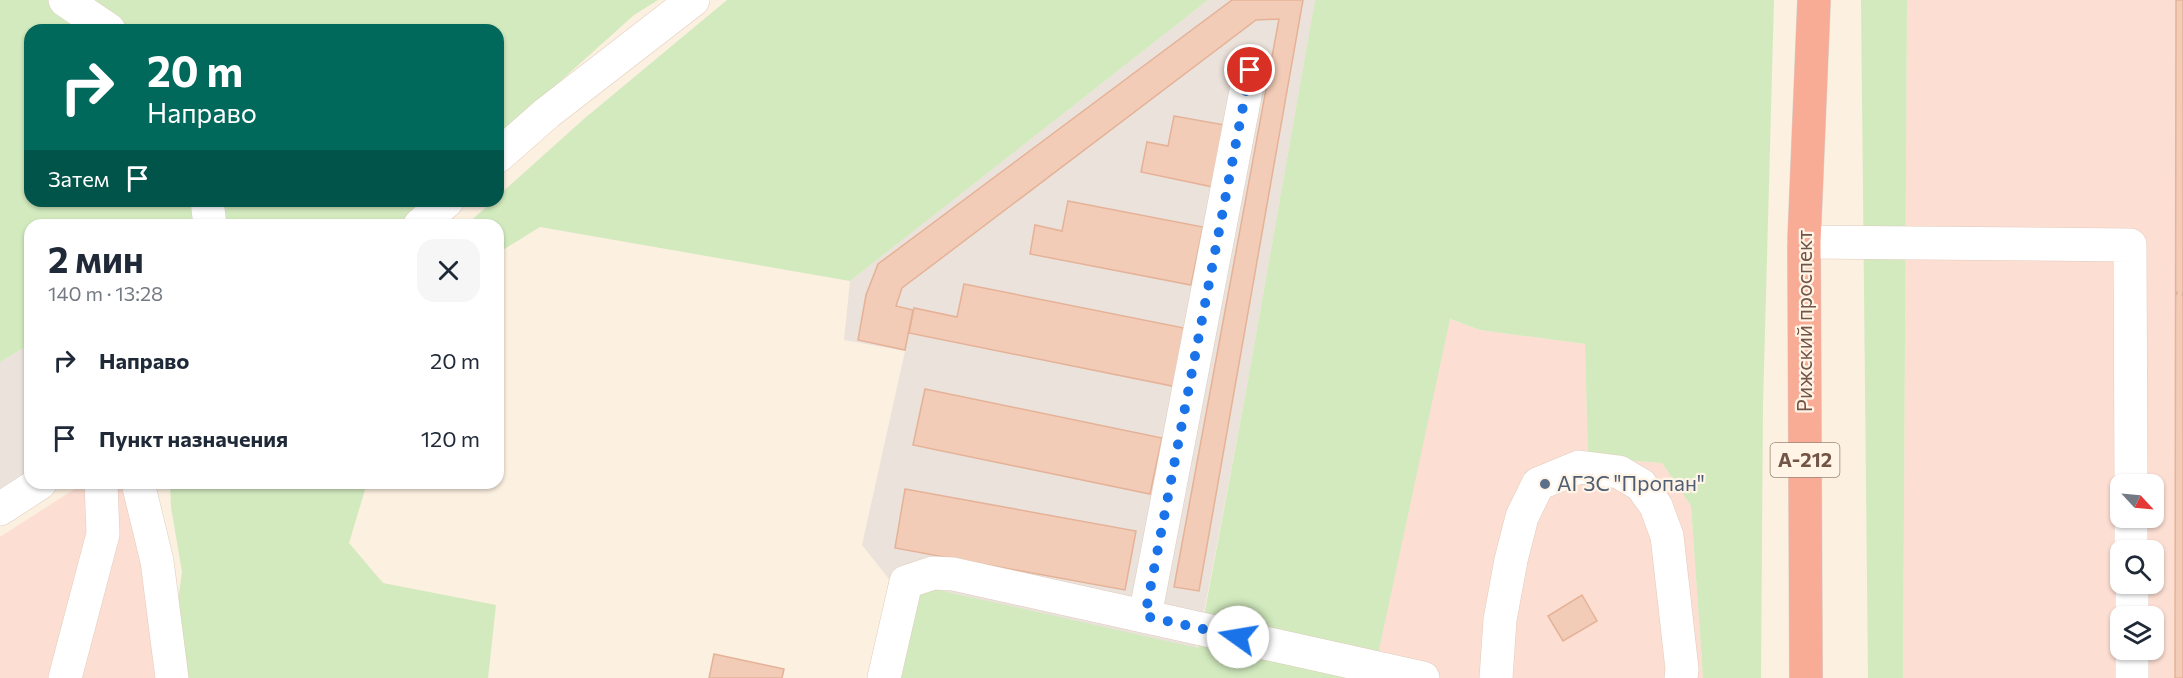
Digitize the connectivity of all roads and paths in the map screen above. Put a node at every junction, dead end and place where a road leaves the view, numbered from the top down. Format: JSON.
{"nodes":[{"id":1,"x":65,"y":0,"type":"edge"},
{"id":2,"x":693,"y":0,"type":"edge"},
{"id":3,"x":1814,"y":0,"type":"edge"},
{"id":4,"x":100,"y":24,"type":"edge"},
{"id":5,"x":1250,"y":70,"type":"dead end"},
{"id":6,"x":504,"y":151,"type":"edge"},
{"id":7,"x":440,"y":207,"type":"edge"},
{"id":8,"x":427,"y":219,"type":"edge"},
{"id":9,"x":1804,"y":242,"type":"junction"},
{"id":10,"x":2176,"y":293,"type":"dead end"},
{"id":11,"x":2183,"y":294,"type":"edge"},
{"id":12,"x":2131,"y":474,"type":"edge"},
{"id":13,"x":30,"y":489,"type":"edge"},
{"id":14,"x":101,"y":489,"type":"edge"},
{"id":15,"x":139,"y":489,"type":"edge"},
{"id":16,"x":0,"y":508,"type":"edge"},
{"id":17,"x":1145,"y":616,"type":"junction"},
{"id":18,"x":2132,"y":660,"type":"edge"},
{"id":19,"x":65,"y":678,"type":"edge"},
{"id":20,"x":172,"y":678,"type":"edge"},
{"id":21,"x":884,"y":678,"type":"edge"},
{"id":22,"x":1423,"y":678,"type":"edge"},
{"id":23,"x":1496,"y":678,"type":"edge"},
{"id":24,"x":1681,"y":678,"type":"edge"},
{"id":25,"x":1806,"y":678,"type":"edge"},
{"id":26,"x":2132,"y":678,"type":"edge"}],
"edges":[{"from":1,"to":4,"type":"street"},
{"from":2,"to":6,"type":"street"},
{"from":3,"to":9,"type":"highway","name":"Рижский проспект","number":"А-212"},
{"from":5,"to":17,"type":"street"},
{"from":7,"to":8,"type":"street"},
{"from":9,"to":12,"type":"street"},
{"from":9,"to":25,"type":"highway","name":"Рижский проспект","number":"А-212"},
{"from":10,"to":11,"type":"path"},
{"from":13,"to":16,"type":"street"},
{"from":14,"to":19,"type":"street"},
{"from":15,"to":20,"type":"street"},
{"from":17,"to":21,"type":"street"},
{"from":17,"to":22,"type":"street"},
{"from":18,"to":26,"type":"street"},
{"from":23,"to":24,"type":"street"}]}
